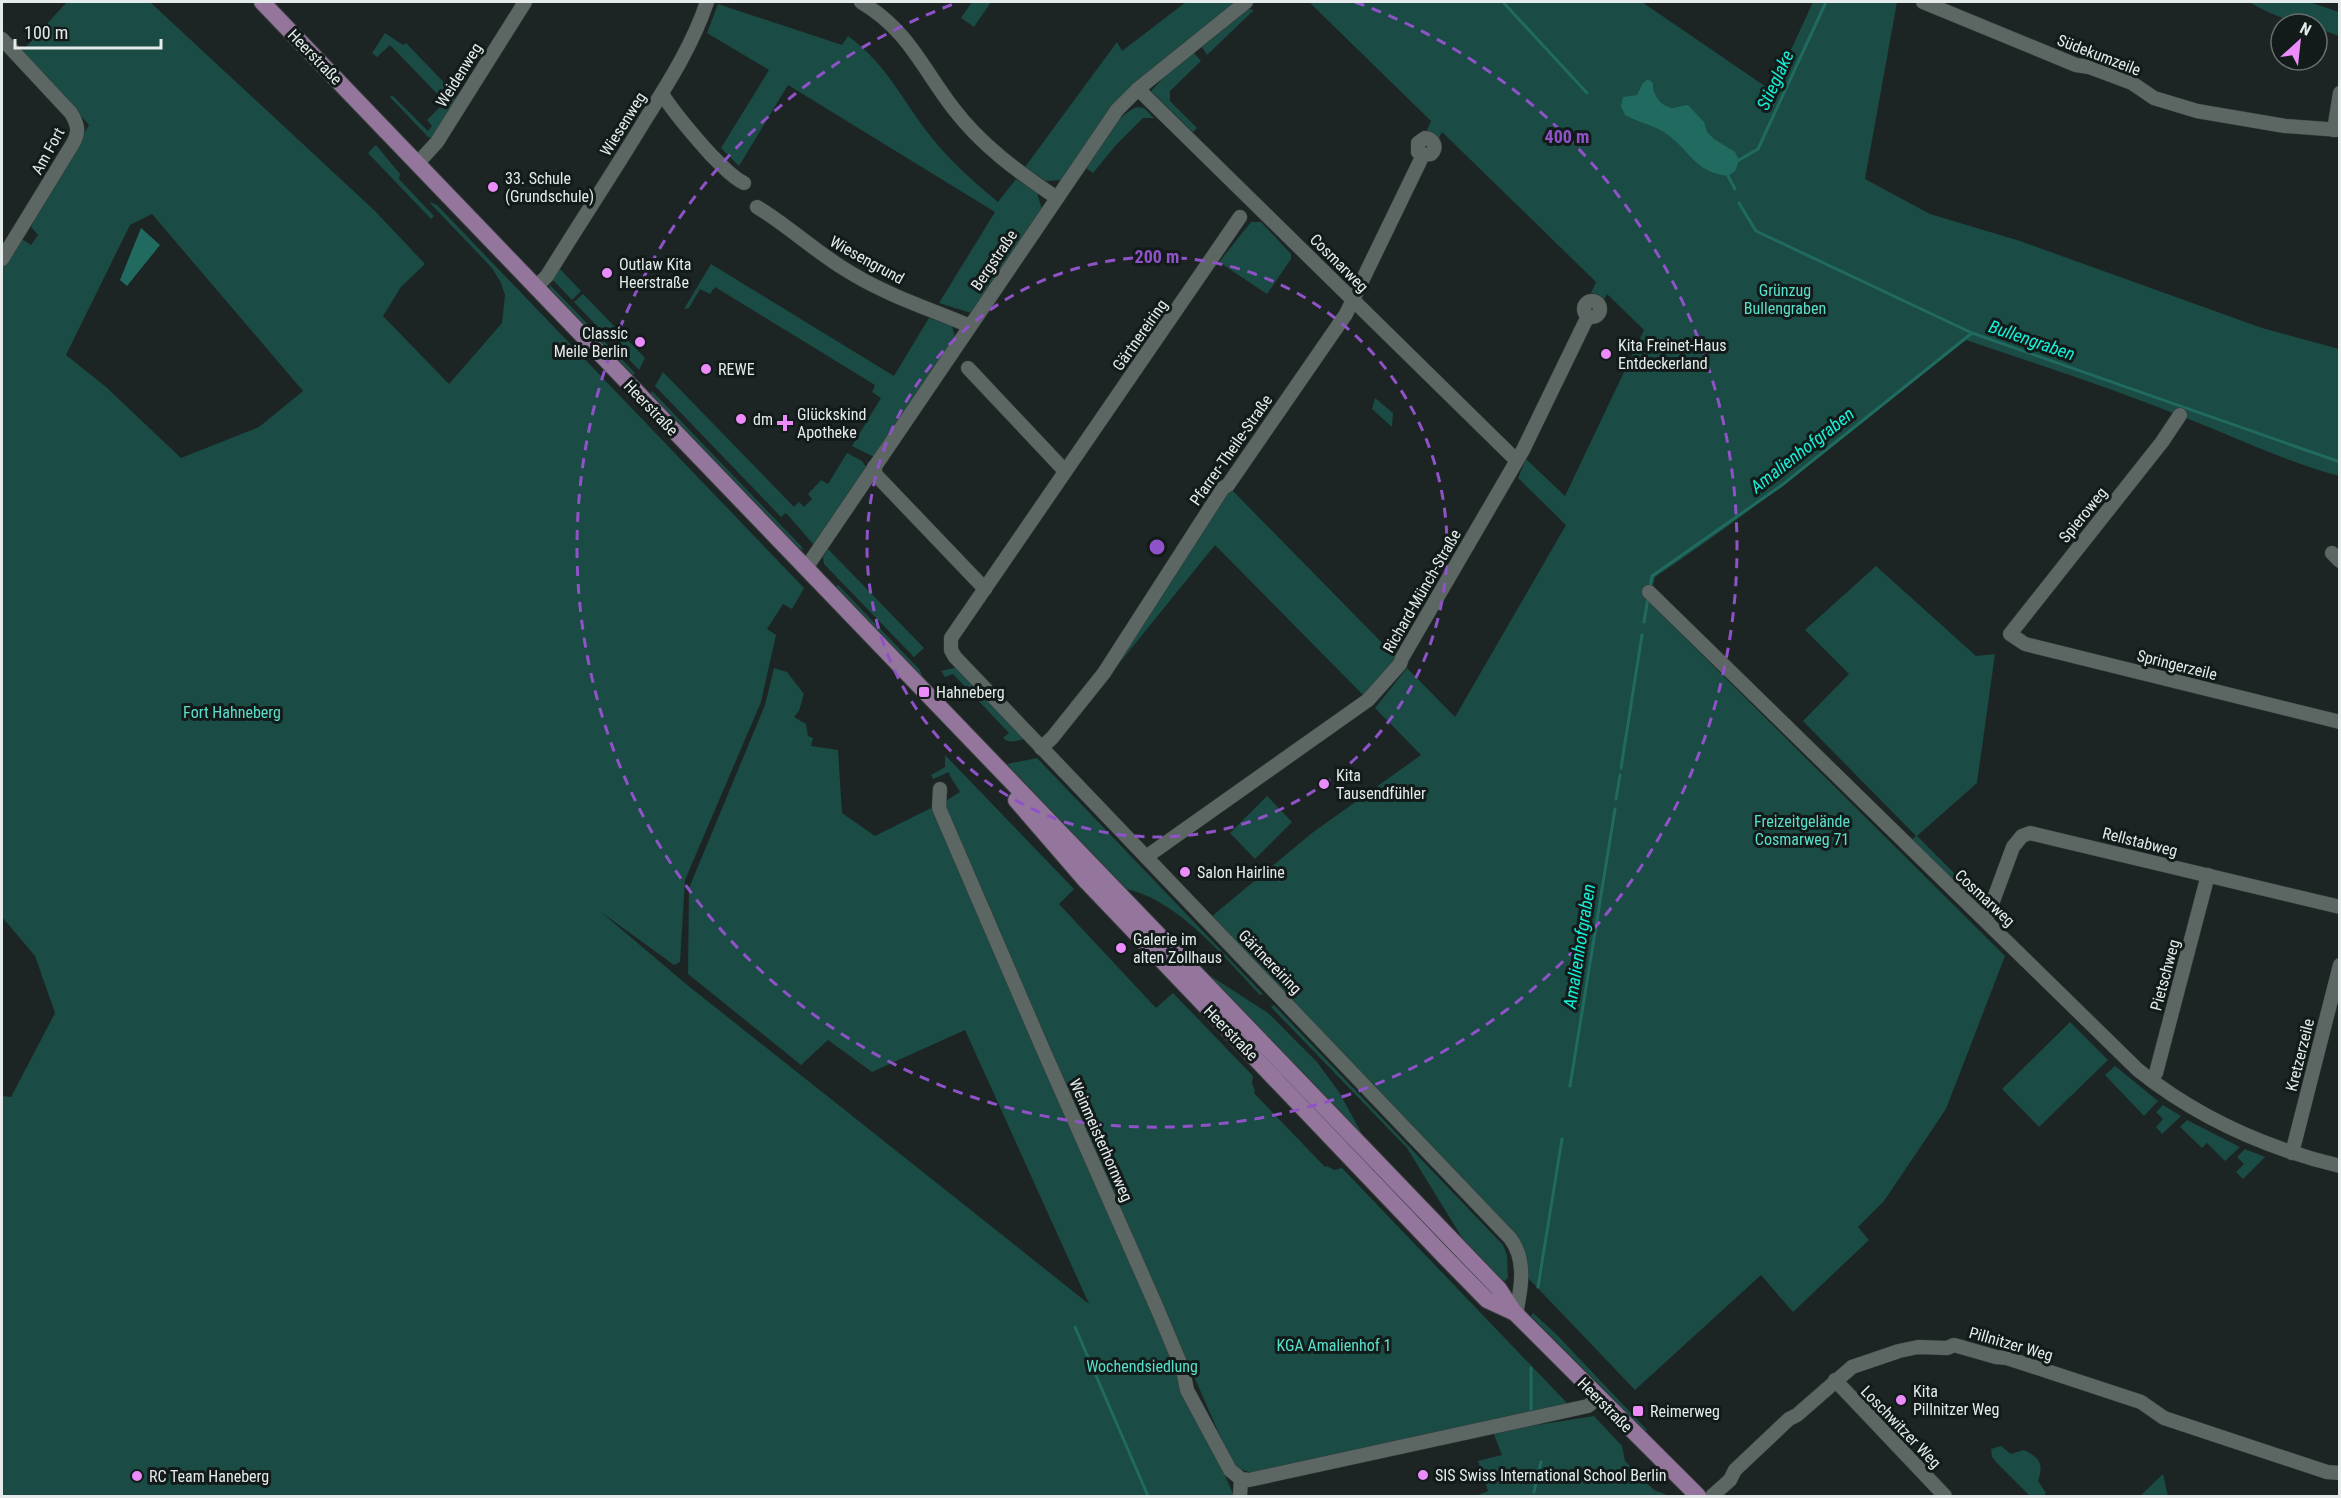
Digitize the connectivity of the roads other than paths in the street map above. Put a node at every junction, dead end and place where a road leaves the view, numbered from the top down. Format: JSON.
{"nodes":[{"id":1,"x":262,"y":2,"type":"edge"},
{"id":2,"x":525,"y":2,"type":"edge"},
{"id":3,"x":707,"y":2,"type":"edge"},
{"id":4,"x":1245,"y":2,"type":"edge"},
{"id":5,"x":1923,"y":2,"type":"edge"},
{"id":6,"x":866,"y":3,"type":"edge"},
{"id":7,"x":2,"y":39,"type":"edge"},
{"id":8,"x":1138,"y":89,"type":"junction"},
{"id":9,"x":662,"y":93,"type":"junction"},
{"id":10,"x":2340,"y":93,"type":"edge"},
{"id":11,"x":2337,"y":130,"type":"edge"},
{"id":12,"x":1423,"y":155,"type":"dead end"},
{"id":13,"x":417,"y":164,"type":"junction"},
{"id":14,"x":744,"y":183,"type":"dead end"},
{"id":15,"x":1057,"y":198,"type":"junction"},
{"id":16,"x":757,"y":207,"type":"dead end"},
{"id":17,"x":1240,"y":217,"type":"dead end"},
{"id":18,"x":2,"y":258,"type":"edge"},
{"id":19,"x":536,"y":287,"type":"junction"},
{"id":20,"x":1353,"y":300,"type":"junction"},
{"id":21,"x":1588,"y":316,"type":"dead end"},
{"id":22,"x":970,"y":326,"type":"junction"},
{"id":23,"x":968,"y":368,"type":"dead end"},
{"id":24,"x":2180,"y":415,"type":"dead end"},
{"id":25,"x":1516,"y":460,"type":"junction"},
{"id":26,"x":874,"y":467,"type":"junction"},
{"id":27,"x":1065,"y":471,"type":"junction"},
{"id":28,"x":806,"y":568,"type":"junction"},
{"id":29,"x":985,"y":589,"type":"junction"},
{"id":30,"x":1649,"y":592,"type":"dead end"},
{"id":31,"x":2010,"y":634,"type":"joint"},
{"id":32,"x":2340,"y":722,"type":"edge"},
{"id":33,"x":1041,"y":748,"type":"junction"},
{"id":34,"x":940,"y":789,"type":"dead end"},
{"id":35,"x":1146,"y":857,"type":"junction"},
{"id":36,"x":2208,"y":876,"type":"junction"},
{"id":37,"x":2340,"y":907,"type":"edge"},
{"id":38,"x":1986,"y":920,"type":"junction"},
{"id":39,"x":2340,"y":965,"type":"edge"},
{"id":40,"x":2151,"y":1080,"type":"junction"},
{"id":41,"x":2292,"y":1153,"type":"junction"},
{"id":42,"x":2340,"y":1166,"type":"edge"},
{"id":43,"x":1515,"y":1313,"type":"junction"},
{"id":44,"x":1835,"y":1380,"type":"junction"},
{"id":45,"x":1598,"y":1398,"type":"junction"},
{"id":46,"x":2340,"y":1473,"type":"edge"},
{"id":47,"x":1241,"y":1479,"type":"junction"},
{"id":48,"x":1240,"y":1497,"type":"edge"},
{"id":49,"x":1698,"y":1497,"type":"edge"},
{"id":50,"x":1712,"y":1497,"type":"edge"},
{"id":51,"x":1945,"y":1497,"type":"edge"}],
"edges":[{"from":1,"to":13,"type":"main road","name":"Heerstraße"},
{"from":2,"to":13,"type":"street","name":"Weidenweg"},
{"from":3,"to":9,"type":"street","name":"Wiesenweg"},
{"from":4,"to":8,"type":"street","name":"Bergstraße"},
{"from":5,"to":11,"type":"street","name":"Südekumzeile"},
{"from":6,"to":15,"type":"street"},
{"from":7,"to":18,"type":"street","name":"Am Fort"},
{"from":8,"to":15,"type":"street","name":"Bergstraße"},
{"from":8,"to":20,"type":"street","name":"Cosmarweg"},
{"from":9,"to":14,"type":"street"},
{"from":9,"to":19,"type":"street","name":"Wiesenweg"},
{"from":10,"to":11,"type":"street"},
{"from":12,"to":20,"type":"street","name":"Pfarrer-Theile-Straße"},
{"from":13,"to":19,"type":"main road","name":"Heerstraße"},
{"from":15,"to":22,"type":"street","name":"Bergstraße"},
{"from":16,"to":22,"type":"street","name":"Wiesengrund"},
{"from":17,"to":27,"type":"street","name":"Gärtnereiring"},
{"from":19,"to":28,"type":"main road","name":"Heerstraße"},
{"from":20,"to":25,"type":"street","name":"Cosmarweg"},
{"from":20,"to":33,"type":"street","name":"Pfarrer-Theile-Straße"},
{"from":21,"to":25,"type":"street","name":"Richard-Münch-Straße"},
{"from":22,"to":26,"type":"street","name":"Bergstraße"},
{"from":23,"to":27,"type":"street"},
{"from":24,"to":31,"type":"street","name":"Spieroweg"},
{"from":25,"to":35,"type":"street","name":"Richard-Münch-Straße"},
{"from":26,"to":28,"type":"street","name":"Bergstraße"},
{"from":26,"to":29,"type":"street"},
{"from":27,"to":29,"type":"street","name":"Gärtnereiring"},
{"from":28,"to":43,"type":"main road","name":"Heerstraße"},
{"from":29,"to":33,"type":"street","name":"Gärtnereiring"},
{"from":30,"to":38,"type":"street","name":"Cosmarweg"},
{"from":31,"to":32,"type":"street","name":"Springerzeile"},
{"from":33,"to":35,"type":"street","name":"Gärtnereiring"},
{"from":34,"to":47,"type":"street","name":"Weinmeisterhornweg"},
{"from":35,"to":43,"type":"street","name":"Gärtnereiring"},
{"from":36,"to":37,"type":"street","name":"Rellstabweg"},
{"from":36,"to":38,"type":"street","name":"Rellstabweg"},
{"from":36,"to":40,"type":"street","name":"Pietschweg"},
{"from":38,"to":40,"type":"street","name":"Cosmarweg"},
{"from":39,"to":41,"type":"street","name":"Kretzerzeile"},
{"from":40,"to":41,"type":"street","name":"Cosmarweg"},
{"from":41,"to":42,"type":"street","name":"Cosmarweg"},
{"from":43,"to":45,"type":"main road","name":"Heerstraße"},
{"from":44,"to":46,"type":"street","name":"Pillnitzer Weg"},
{"from":44,"to":50,"type":"street","name":"Pillnitzer Weg"},
{"from":44,"to":51,"type":"street","name":"Loschwitzer Weg"},
{"from":45,"to":47,"type":"street"},
{"from":45,"to":49,"type":"main road","name":"Heerstraße"},
{"from":47,"to":48,"type":"street"}]}
